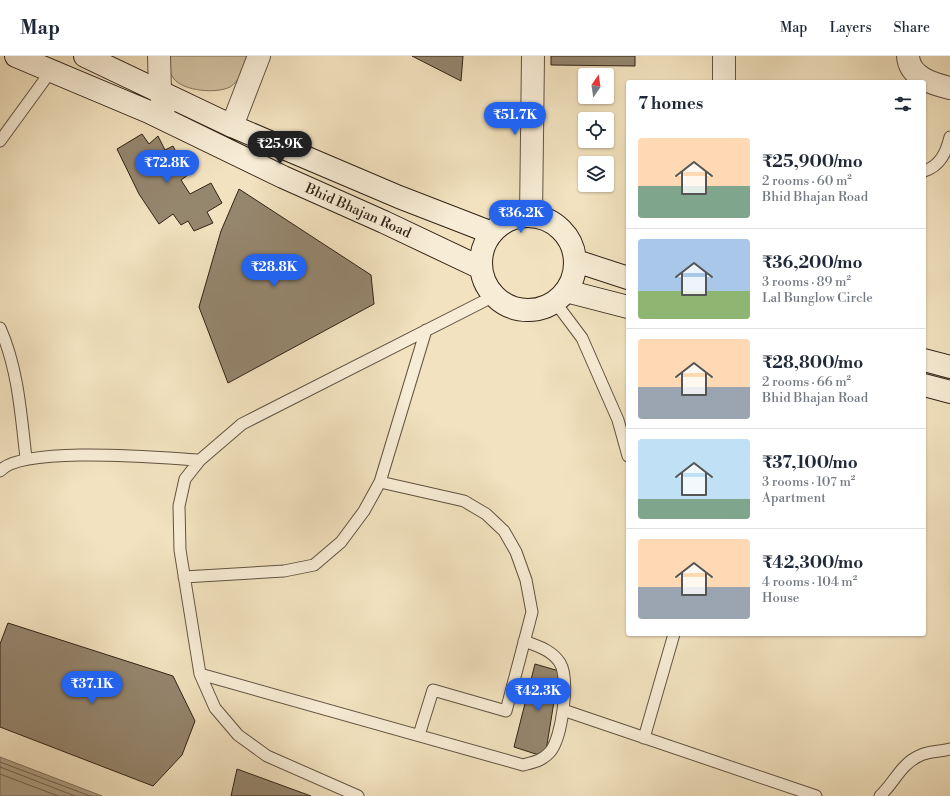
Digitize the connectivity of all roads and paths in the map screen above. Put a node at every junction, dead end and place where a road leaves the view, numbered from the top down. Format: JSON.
{"nodes":[{"id":1,"x":16,"y":56,"type":"edge"},
{"id":2,"x":85,"y":56,"type":"edge"},
{"id":3,"x":159,"y":56,"type":"edge"},
{"id":4,"x":259,"y":56,"type":"edge"},
{"id":5,"x":534,"y":56,"type":"edge"},
{"id":6,"x":724,"y":56,"type":"edge"},
{"id":7,"x":908,"y":56,"type":"edge"},
{"id":8,"x":51,"y":71,"type":"junction"},
{"id":9,"x":724,"y":80,"type":"edge"},
{"id":10,"x":925,"y":80,"type":"edge"},
{"id":11,"x":926,"y":80,"type":"edge"},
{"id":12,"x":950,"y":88,"type":"edge"},
{"id":13,"x":160,"y":90,"type":"junction"},
{"id":14,"x":166,"y":121,"type":"junction"},
{"id":15,"x":232,"y":126,"type":"junction"},
{"id":16,"x":950,"y":137,"type":"edge"},
{"id":17,"x":0,"y":141,"type":"edge"},
{"id":18,"x":926,"y":170,"type":"edge"},
{"id":19,"x":531,"y":216,"type":"junction"},
{"id":20,"x":492,"y":233,"type":"junction"},
{"id":21,"x":576,"y":261,"type":"junction"},
{"id":22,"x":481,"y":268,"type":"junction"},
{"id":23,"x":626,"y":277,"type":"edge"},
{"id":24,"x":494,"y":296,"type":"junction"},
{"id":25,"x":560,"y":297,"type":"junction"},
{"id":26,"x":626,"y":307,"type":"edge"},
{"id":27,"x":0,"y":328,"type":"edge"},
{"id":28,"x":426,"y":330,"type":"junction"},
{"id":29,"x":926,"y":361,"type":"edge"},
{"id":30,"x":950,"y":367,"type":"edge"},
{"id":31,"x":926,"y":386,"type":"edge"},
{"id":32,"x":950,"y":392,"type":"edge"},
{"id":33,"x":626,"y":449,"type":"edge"},
{"id":34,"x":26,"y":458,"type":"junction"},
{"id":35,"x":200,"y":460,"type":"junction"},
{"id":36,"x":0,"y":471,"type":"edge"},
{"id":37,"x":380,"y":482,"type":"junction"},
{"id":38,"x":184,"y":577,"type":"junction"},
{"id":39,"x":673,"y":636,"type":"edge"},
{"id":40,"x":524,"y":641,"type":"junction"},
{"id":41,"x":200,"y":674,"type":"junction"},
{"id":42,"x":563,"y":710,"type":"junction"},
{"id":43,"x":419,"y":735,"type":"junction"},
{"id":44,"x":644,"y":738,"type":"junction"},
{"id":45,"x":950,"y":749,"type":"edge"},
{"id":46,"x":358,"y":796,"type":"edge"},
{"id":47,"x":816,"y":796,"type":"edge"},
{"id":48,"x":880,"y":796,"type":"edge"}],
"edges":[{"from":1,"to":8,"type":"main road","name":"Bhid Bhajan Road"},
{"from":2,"to":13,"type":"main road","name":"Bhid Bhajan Road"},
{"from":3,"to":13,"type":"main road"},
{"from":4,"to":15,"type":"main road"},
{"from":5,"to":19,"type":"main road"},
{"from":6,"to":9,"type":"main road"},
{"from":7,"to":10,"type":"main road"},
{"from":8,"to":14,"type":"main road","name":"Bhid Bhajan Road"},
{"from":8,"to":17,"type":"lane"},
{"from":11,"to":12,"type":"main road"},
{"from":13,"to":14,"type":"main road"},
{"from":13,"to":15,"type":"main road","name":"Bhid Bhajan Road"},
{"from":14,"to":22,"type":"main road","name":"Bhid Bhajan Road"},
{"from":15,"to":20,"type":"main road","name":"Bhid Bhajan Road"},
{"from":16,"to":18,"type":"lane"},
{"from":19,"to":20,"type":"main road"},
{"from":19,"to":21,"type":"main road"},
{"from":20,"to":22,"type":"main road"},
{"from":21,"to":23,"type":"main road"},
{"from":21,"to":25,"type":"main road"},
{"from":22,"to":24,"type":"main road"},
{"from":24,"to":25,"type":"main road"},
{"from":24,"to":28,"type":"lane"},
{"from":25,"to":26,"type":"main road"},
{"from":25,"to":33,"type":"lane"},
{"from":27,"to":34,"type":"lane"},
{"from":28,"to":35,"type":"lane"},
{"from":28,"to":37,"type":"lane"},
{"from":29,"to":30,"type":"main road"},
{"from":31,"to":32,"type":"main road"},
{"from":34,"to":35,"type":"lane"},
{"from":34,"to":36,"type":"lane"},
{"from":35,"to":38,"type":"lane"},
{"from":37,"to":38,"type":"lane"},
{"from":37,"to":40,"type":"lane"},
{"from":38,"to":41,"type":"lane"},
{"from":39,"to":44,"type":"lane"},
{"from":40,"to":42,"type":"lane"},
{"from":40,"to":43,"type":"lane"},
{"from":41,"to":43,"type":"lane"},
{"from":41,"to":46,"type":"lane"},
{"from":42,"to":43,"type":"lane"},
{"from":42,"to":44,"type":"lane"},
{"from":44,"to":47,"type":"lane"},
{"from":45,"to":48,"type":"lane"}]}
